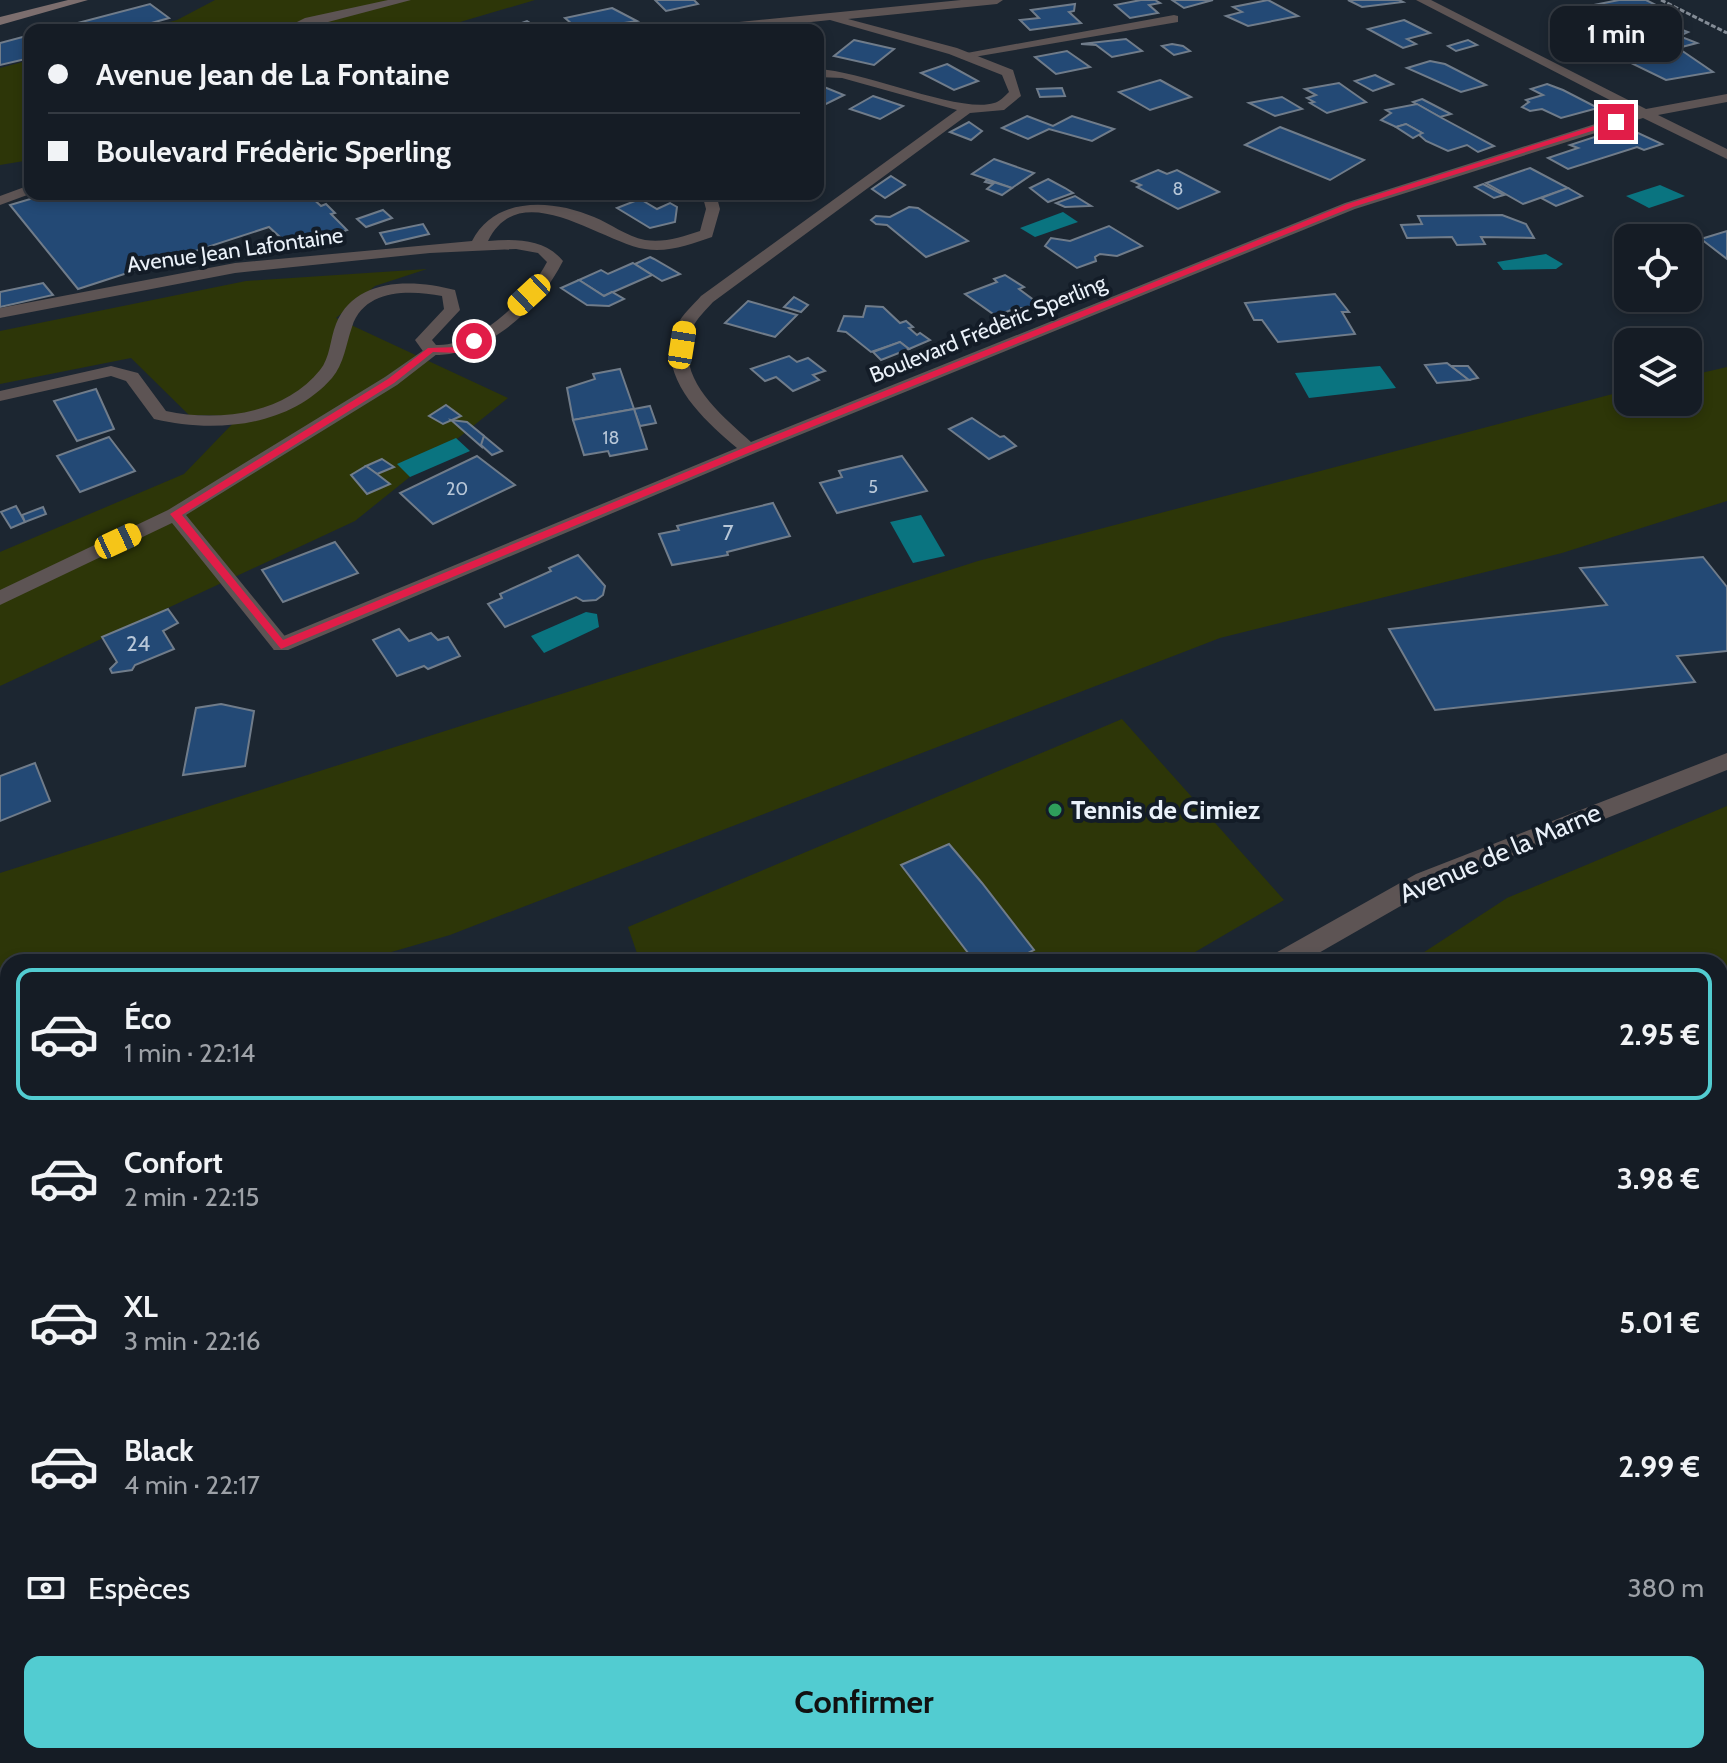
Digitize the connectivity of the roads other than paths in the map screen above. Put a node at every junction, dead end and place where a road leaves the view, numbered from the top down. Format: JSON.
{"nodes":[{"id":1,"x":82,"y":0,"type":"edge"},
{"id":2,"x":405,"y":0,"type":"edge"},
{"id":3,"x":997,"y":0,"type":"edge"},
{"id":4,"x":1422,"y":0,"type":"edge"},
{"id":5,"x":835,"y":19,"type":"junction"},
{"id":6,"x":1174,"y":19,"type":"dead end"},
{"id":7,"x":0,"y":21,"type":"edge"},
{"id":8,"x":302,"y":24,"type":"edge"},
{"id":9,"x":773,"y":24,"type":"edge"},
{"id":10,"x":962,"y":55,"type":"junction"},
{"id":11,"x":824,"y":73,"type":"edge"},
{"id":12,"x":1727,"y":98,"type":"edge"},
{"id":13,"x":967,"y":109,"type":"junction"},
{"id":14,"x":1645,"y":113,"type":"junction"},
{"id":15,"x":1727,"y":155,"type":"edge"},
{"id":16,"x":24,"y":191,"type":"edge"},
{"id":17,"x":711,"y":200,"type":"edge"},
{"id":18,"x":0,"y":201,"type":"edge"},
{"id":19,"x":478,"y":245,"type":"junction"},
{"id":20,"x":0,"y":313,"type":"edge"},
{"id":21,"x":431,"y":350,"type":"junction"},
{"id":22,"x":0,"y":396,"type":"edge"},
{"id":23,"x":749,"y":449,"type":"junction"},
{"id":24,"x":175,"y":514,"type":"junction"},
{"id":25,"x":0,"y":598,"type":"edge"},
{"id":26,"x":1727,"y":761,"type":"edge"},
{"id":27,"x":1295,"y":954,"type":"edge"}],
"edges":[{"from":1,"to":7,"type":"street"},
{"from":2,"to":8,"type":"street"},
{"from":3,"to":5,"type":"street"},
{"from":4,"to":14,"type":"street"},
{"from":5,"to":9,"type":"street"},
{"from":5,"to":10,"type":"street"},
{"from":6,"to":10,"type":"street"},
{"from":10,"to":13,"type":"street"},
{"from":11,"to":13,"type":"street"},
{"from":12,"to":14,"type":"street","name":"Boulevard Frédèric Sperling"},
{"from":13,"to":23,"type":"street"},
{"from":14,"to":15,"type":"street"},
{"from":14,"to":23,"type":"street","name":"Boulevard Frédèric Sperling"},
{"from":16,"to":18,"type":"street"},
{"from":17,"to":19,"type":"street"},
{"from":19,"to":20,"type":"street","name":"Avenue Jean Lafontaine"},
{"from":19,"to":21,"type":"street","name":"Avenue Jean Lafontaine"},
{"from":21,"to":22,"type":"street"},
{"from":21,"to":24,"type":"street"},
{"from":23,"to":24,"type":"street","name":"Boulevard Frédèric Sperling"},
{"from":24,"to":25,"type":"street"},
{"from":26,"to":27,"type":"street","name":"Avenue de la Marne"}]}
